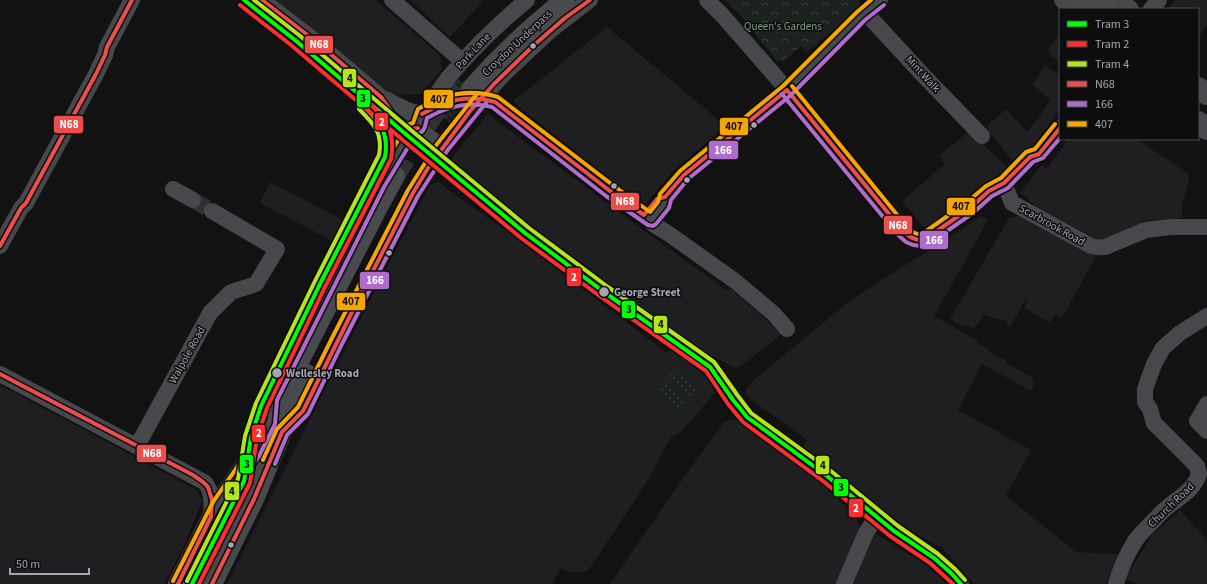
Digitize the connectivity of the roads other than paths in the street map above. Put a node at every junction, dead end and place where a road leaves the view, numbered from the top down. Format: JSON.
{"nodes":[{"id":1,"x":132,"y":0,"type":"edge"},
{"id":2,"x":262,"y":0,"type":"edge"},
{"id":3,"x":392,"y":0,"type":"edge"},
{"id":4,"x":527,"y":0,"type":"edge"},
{"id":5,"x":547,"y":0,"type":"edge"},
{"id":6,"x":565,"y":0,"type":"edge"},
{"id":7,"x":590,"y":0,"type":"edge"},
{"id":8,"x":707,"y":0,"type":"edge"},
{"id":9,"x":880,"y":0,"type":"edge"},
{"id":10,"x":1062,"y":0,"type":"edge"},
{"id":11,"x":1120,"y":0,"type":"edge"},
{"id":12,"x":1159,"y":0,"type":"edge"},
{"id":13,"x":1085,"y":4,"type":"edge"},
{"id":14,"x":1104,"y":8,"type":"edge"},
{"id":15,"x":1130,"y":8,"type":"edge"},
{"id":16,"x":1152,"y":8,"type":"edge"},
{"id":17,"x":865,"y":12,"type":"junction"},
{"id":18,"x":469,"y":82,"type":"junction"},
{"id":19,"x":787,"y":90,"type":"junction"},
{"id":20,"x":420,"y":120,"type":"junction"},
{"id":21,"x":1199,"y":123,"type":"edge"},
{"id":22,"x":1059,"y":129,"type":"edge"},
{"id":23,"x":1207,"y":129,"type":"edge"},
{"id":24,"x":982,"y":136,"type":"dead end"},
{"id":25,"x":442,"y":147,"type":"junction"},
{"id":26,"x":399,"y":179,"type":"tunnel mouth"},
{"id":27,"x":1004,"y":183,"type":"junction"},
{"id":28,"x":173,"y":189,"type":"dead end"},
{"id":29,"x":193,"y":200,"type":"tunnel mouth"},
{"id":30,"x":212,"y":211,"type":"tunnel mouth"},
{"id":31,"x":647,"y":218,"type":"junction"},
{"id":32,"x":1207,"y":227,"type":"edge"},
{"id":33,"x":0,"y":246,"type":"edge"},
{"id":34,"x":1207,"y":316,"type":"edge"},
{"id":35,"x":787,"y":329,"type":"dead end"},
{"id":36,"x":0,"y":374,"type":"edge"},
{"id":37,"x":1207,"y":404,"type":"edge"},
{"id":38,"x":276,"y":426,"type":"junction"},
{"id":39,"x":1207,"y":431,"type":"edge"},
{"id":40,"x":137,"y":446,"type":"junction"},
{"id":41,"x":1203,"y":474,"type":"edge"},
{"id":42,"x":848,"y":493,"type":"dead end"},
{"id":43,"x":211,"y":517,"type":"junction"},
{"id":44,"x":876,"y":517,"type":"junction"},
{"id":45,"x":178,"y":584,"type":"edge"},
{"id":46,"x":212,"y":584,"type":"edge"},
{"id":47,"x":844,"y":584,"type":"edge"},
{"id":48,"x":961,"y":584,"type":"edge"},
{"id":49,"x":1116,"y":584,"type":"edge"}],
"edges":[{"from":1,"to":33,"type":"street"},
{"from":2,"to":20,"type":"street"},
{"from":3,"to":18,"type":"street"},
{"from":4,"to":18,"type":"street","name":"Park Lane"},
{"from":5,"to":18,"type":"main road","name":"Croydon Underpass"},
{"from":6,"to":18,"type":"main road","name":"Croydon Underpass"},
{"from":7,"to":18,"type":"street","name":"Park Lane"},
{"from":8,"to":19,"type":"street"},
{"from":9,"to":17,"type":"street"},
{"from":10,"to":13,"type":"street"},
{"from":11,"to":15,"type":"street"},
{"from":12,"to":16,"type":"street"},
{"from":13,"to":14,"type":"highway"},
{"from":17,"to":19,"type":"street"},
{"from":17,"to":24,"type":"street","name":"Mint Walk"},
{"from":18,"to":20,"type":"street","name":"Park Lane"},
{"from":18,"to":20,"type":"street"},
{"from":18,"to":25,"type":"street","name":"Park Lane"},
{"from":18,"to":31,"type":"street"},
{"from":19,"to":27,"type":"street"},
{"from":19,"to":31,"type":"street"},
{"from":20,"to":25,"type":"street"},
{"from":20,"to":38,"type":"street"},
{"from":21,"to":23,"type":"highway"},
{"from":22,"to":27,"type":"street"},
{"from":25,"to":38,"type":"street"},
{"from":26,"to":38,"type":"main road"},
{"from":27,"to":32,"type":"street","name":"Scarbrook Road"},
{"from":28,"to":29,"type":"street"},
{"from":30,"to":40,"type":"street","name":"Walpole Road"},
{"from":31,"to":35,"type":"street"},
{"from":34,"to":41,"type":"street"},
{"from":36,"to":40,"type":"street"},
{"from":37,"to":39,"type":"street"},
{"from":38,"to":43,"type":"main road"},
{"from":38,"to":46,"type":"main road"},
{"from":40,"to":43,"type":"street"},
{"from":41,"to":49,"type":"street","name":"Church Road"},
{"from":42,"to":44,"type":"street"},
{"from":43,"to":45,"type":"main road"},
{"from":44,"to":47,"type":"street"},
{"from":44,"to":48,"type":"street"}]}
